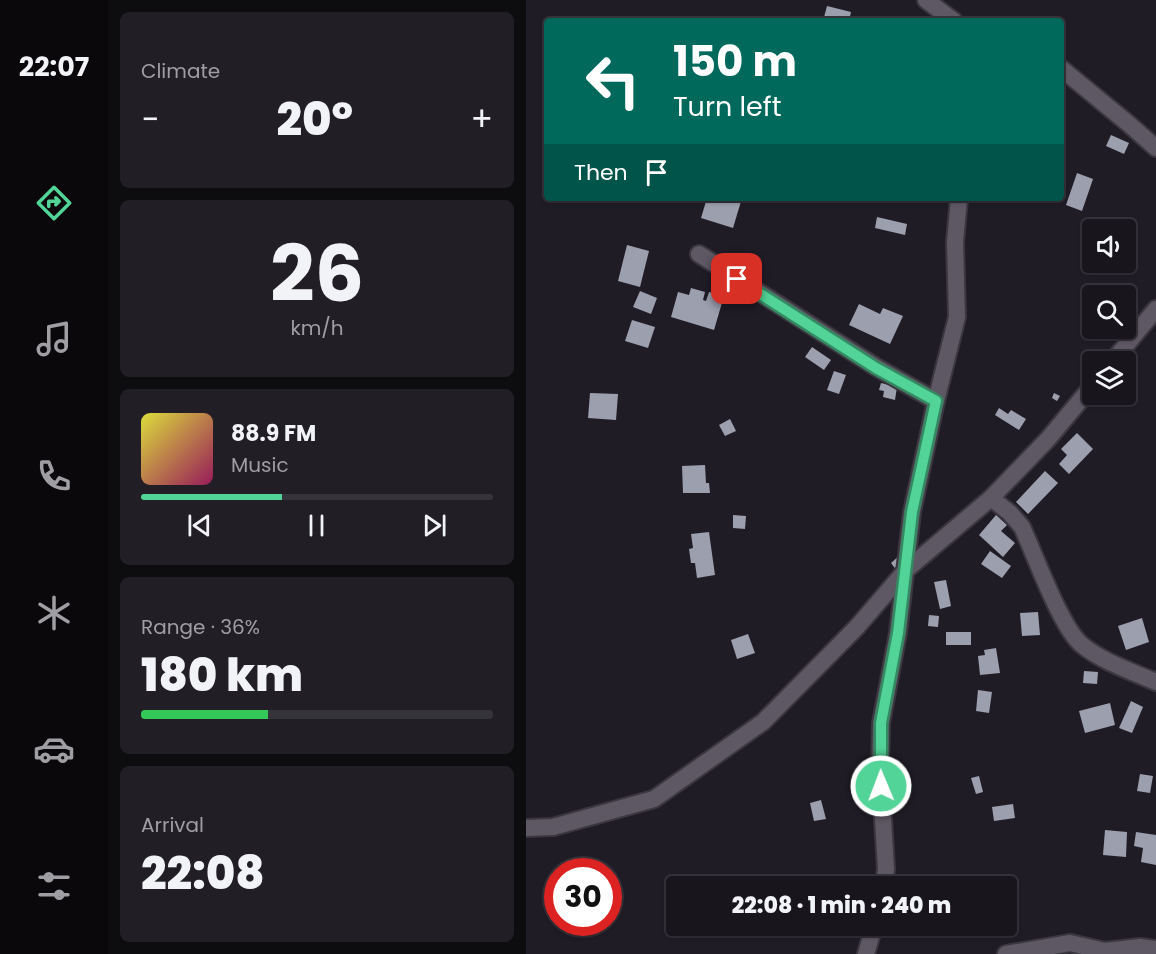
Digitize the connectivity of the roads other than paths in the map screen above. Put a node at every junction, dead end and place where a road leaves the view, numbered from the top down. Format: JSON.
{"nodes":[{"id":1,"x":926,"y":0,"type":"edge"},
{"id":2,"x":950,"y":18,"type":"edge"},
{"id":3,"x":1064,"y":71,"type":"edge"},
{"id":4,"x":1156,"y":148,"type":"edge"},
{"id":5,"x":959,"y":201,"type":"edge"},
{"id":6,"x":699,"y":254,"type":"dead end"},
{"id":7,"x":1156,"y":309,"type":"edge"},
{"id":8,"x":1121,"y":351,"type":"edge"},
{"id":9,"x":1082,"y":398,"type":"edge"},
{"id":10,"x":936,"y":401,"type":"junction"},
{"id":11,"x":991,"y":498,"type":"junction"},
{"id":12,"x":906,"y":570,"type":"junction"},
{"id":13,"x":1156,"y":682,"type":"edge"},
{"id":14,"x":526,"y":828,"type":"edge"},
{"id":15,"x":885,"y":876,"type":"edge"},
{"id":16,"x":871,"y":936,"type":"edge"},
{"id":17,"x":1156,"y":949,"type":"edge"},
{"id":18,"x":866,"y":954,"type":"edge"},
{"id":19,"x":1006,"y":954,"type":"edge"}],
"edges":[{"from":1,"to":2,"type":"street"},
{"from":3,"to":4,"type":"street"},
{"from":5,"to":10,"type":"street"},
{"from":6,"to":10,"type":"street"},
{"from":7,"to":8,"type":"street"},
{"from":9,"to":11,"type":"street"},
{"from":10,"to":12,"type":"street"},
{"from":11,"to":12,"type":"street"},
{"from":11,"to":13,"type":"street"},
{"from":12,"to":14,"type":"street"},
{"from":12,"to":15,"type":"street"},
{"from":16,"to":18,"type":"street"},
{"from":17,"to":19,"type":"street"}]}
